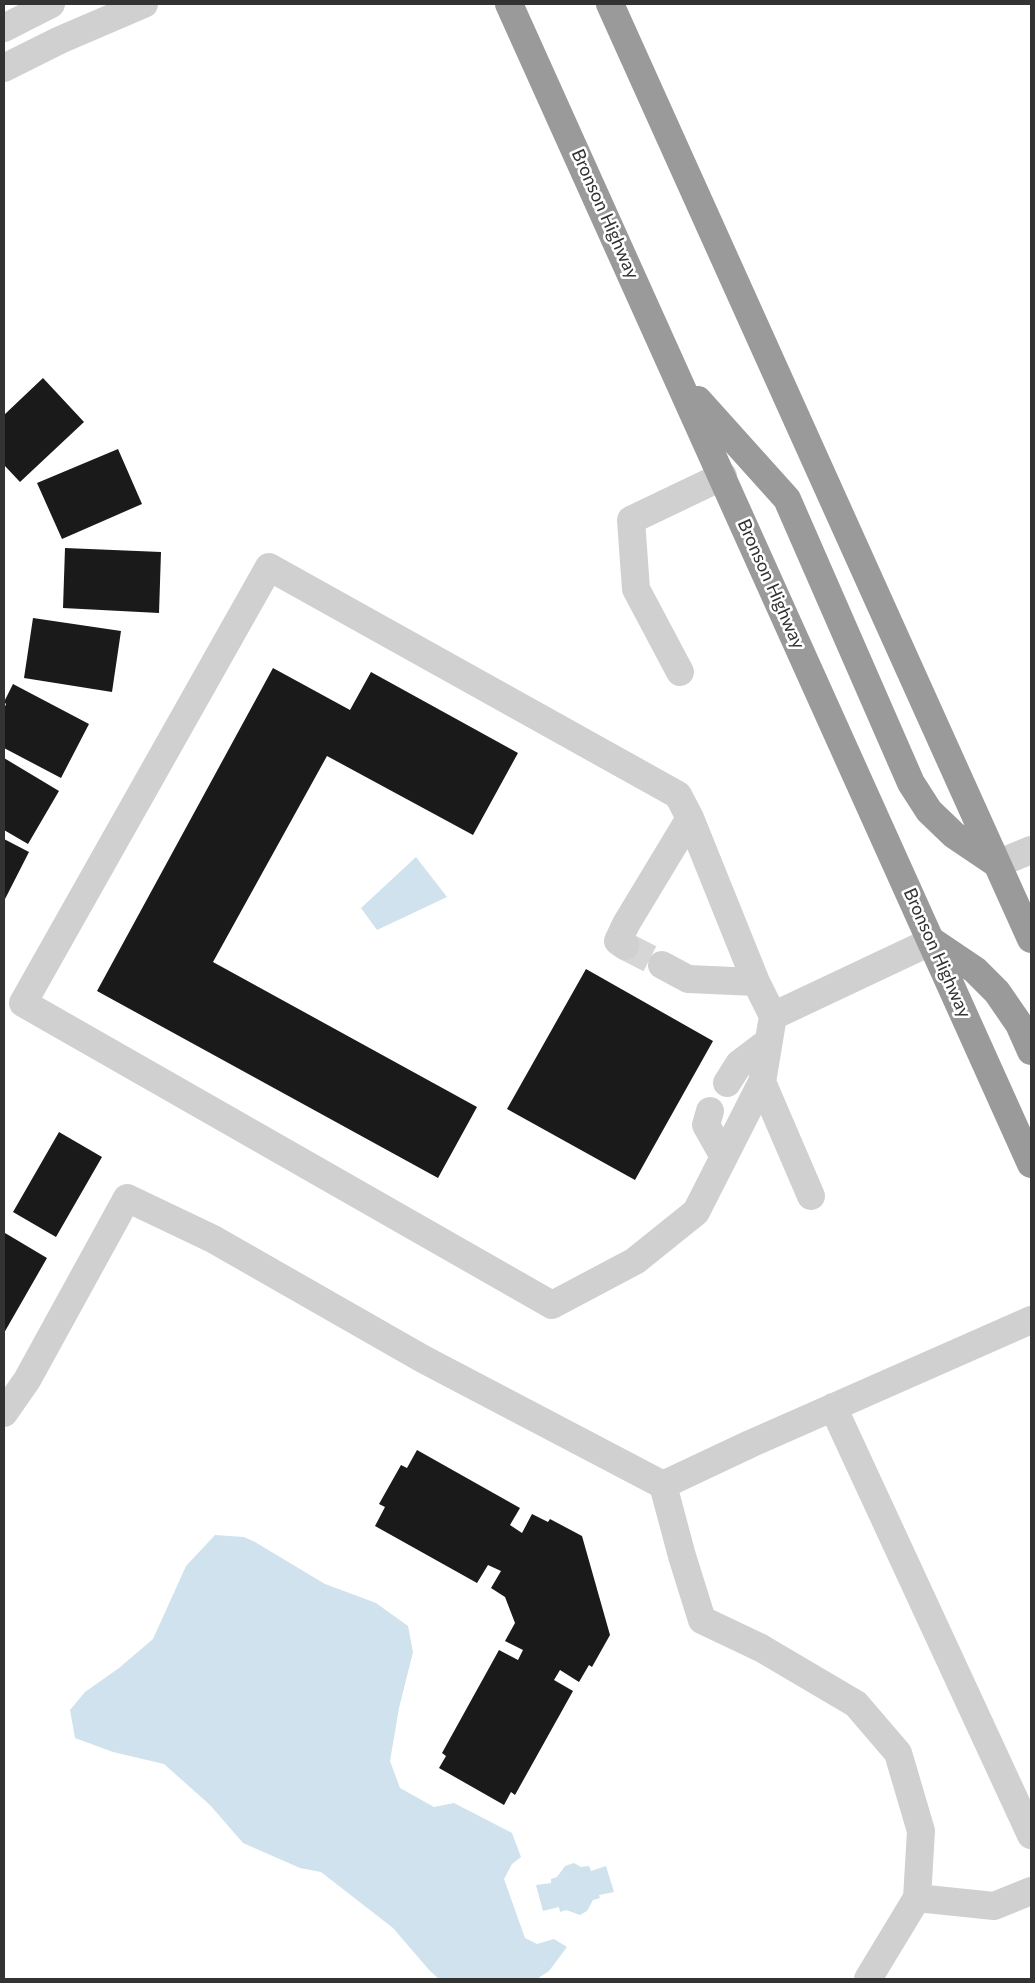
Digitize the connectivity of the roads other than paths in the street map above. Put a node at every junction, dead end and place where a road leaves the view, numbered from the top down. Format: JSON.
{"nodes":[{"id":1,"x":52,"y":4,"type":"edge"},
{"id":2,"x":144,"y":4,"type":"edge"},
{"id":3,"x":509,"y":4,"type":"edge"},
{"id":4,"x":610,"y":4,"type":"edge"},
{"id":5,"x":4,"y":28,"type":"edge"},
{"id":6,"x":4,"y":35,"type":"edge"},
{"id":7,"x":10,"y":65,"type":"edge"},
{"id":8,"x":680,"y":381,"type":"junction"},
{"id":9,"x":723,"y":476,"type":"junction"},
{"id":10,"x":680,"y":672,"type":"dead end"},
{"id":11,"x":690,"y":818,"type":"junction"},
{"id":12,"x":1031,"y":850,"type":"edge"},
{"id":13,"x":997,"y":864,"type":"junction"},
{"id":14,"x":1031,"y":940,"type":"edge"},
{"id":15,"x":932,"y":941,"type":"junction"},
{"id":16,"x":625,"y":946,"type":"dead end"},
{"id":17,"x":662,"y":965,"type":"tunnel mouth"},
{"id":18,"x":756,"y":982,"type":"junction"},
{"id":19,"x":771,"y":1029,"type":"junction"},
{"id":20,"x":1031,"y":1051,"type":"edge"},
{"id":21,"x":762,"y":1082,"type":"junction"},
{"id":22,"x":727,"y":1083,"type":"dead end"},
{"id":23,"x":710,"y":1111,"type":"dead end"},
{"id":24,"x":724,"y":1156,"type":"junction"},
{"id":25,"x":1031,"y":1164,"type":"edge"},
{"id":26,"x":811,"y":1196,"type":"dead end"},
{"id":27,"x":1031,"y":1320,"type":"edge"},
{"id":28,"x":833,"y":1407,"type":"junction"},
{"id":29,"x":4,"y":1413,"type":"edge"},
{"id":30,"x":663,"y":1485,"type":"junction"},
{"id":31,"x":1031,"y":1835,"type":"edge"},
{"id":32,"x":1031,"y":1891,"type":"edge"},
{"id":33,"x":917,"y":1898,"type":"junction"},
{"id":34,"x":868,"y":1979,"type":"edge"}],
"edges":[{"from":1,"to":5,"type":"street"},
{"from":2,"to":7,"type":"street"},
{"from":3,"to":8,"type":"highway","name":"Bronson Highway"},
{"from":4,"to":13,"type":"highway"},
{"from":6,"to":7,"type":"street"},
{"from":8,"to":9,"type":"highway","name":"Bronson Highway"},
{"from":8,"to":13,"type":"highway"},
{"from":9,"to":10,"type":"street"},
{"from":9,"to":15,"type":"highway","name":"Bronson Highway"},
{"from":11,"to":16,"type":"street"},
{"from":11,"to":18,"type":"street"},
{"from":11,"to":24,"type":"street"},
{"from":12,"to":13,"type":"street"},
{"from":13,"to":14,"type":"highway"},
{"from":15,"to":19,"type":"street"},
{"from":15,"to":20,"type":"highway"},
{"from":15,"to":25,"type":"highway","name":"Bronson Highway"},
{"from":17,"to":18,"type":"street"},
{"from":18,"to":19,"type":"street"},
{"from":19,"to":21,"type":"street"},
{"from":19,"to":22,"type":"street"},
{"from":21,"to":24,"type":"street"},
{"from":21,"to":26,"type":"street"},
{"from":23,"to":24,"type":"street"},
{"from":27,"to":28,"type":"street"},
{"from":28,"to":30,"type":"street"},
{"from":28,"to":31,"type":"street"},
{"from":29,"to":30,"type":"street"},
{"from":30,"to":33,"type":"street"},
{"from":32,"to":33,"type":"street"},
{"from":33,"to":34,"type":"street"}]}
